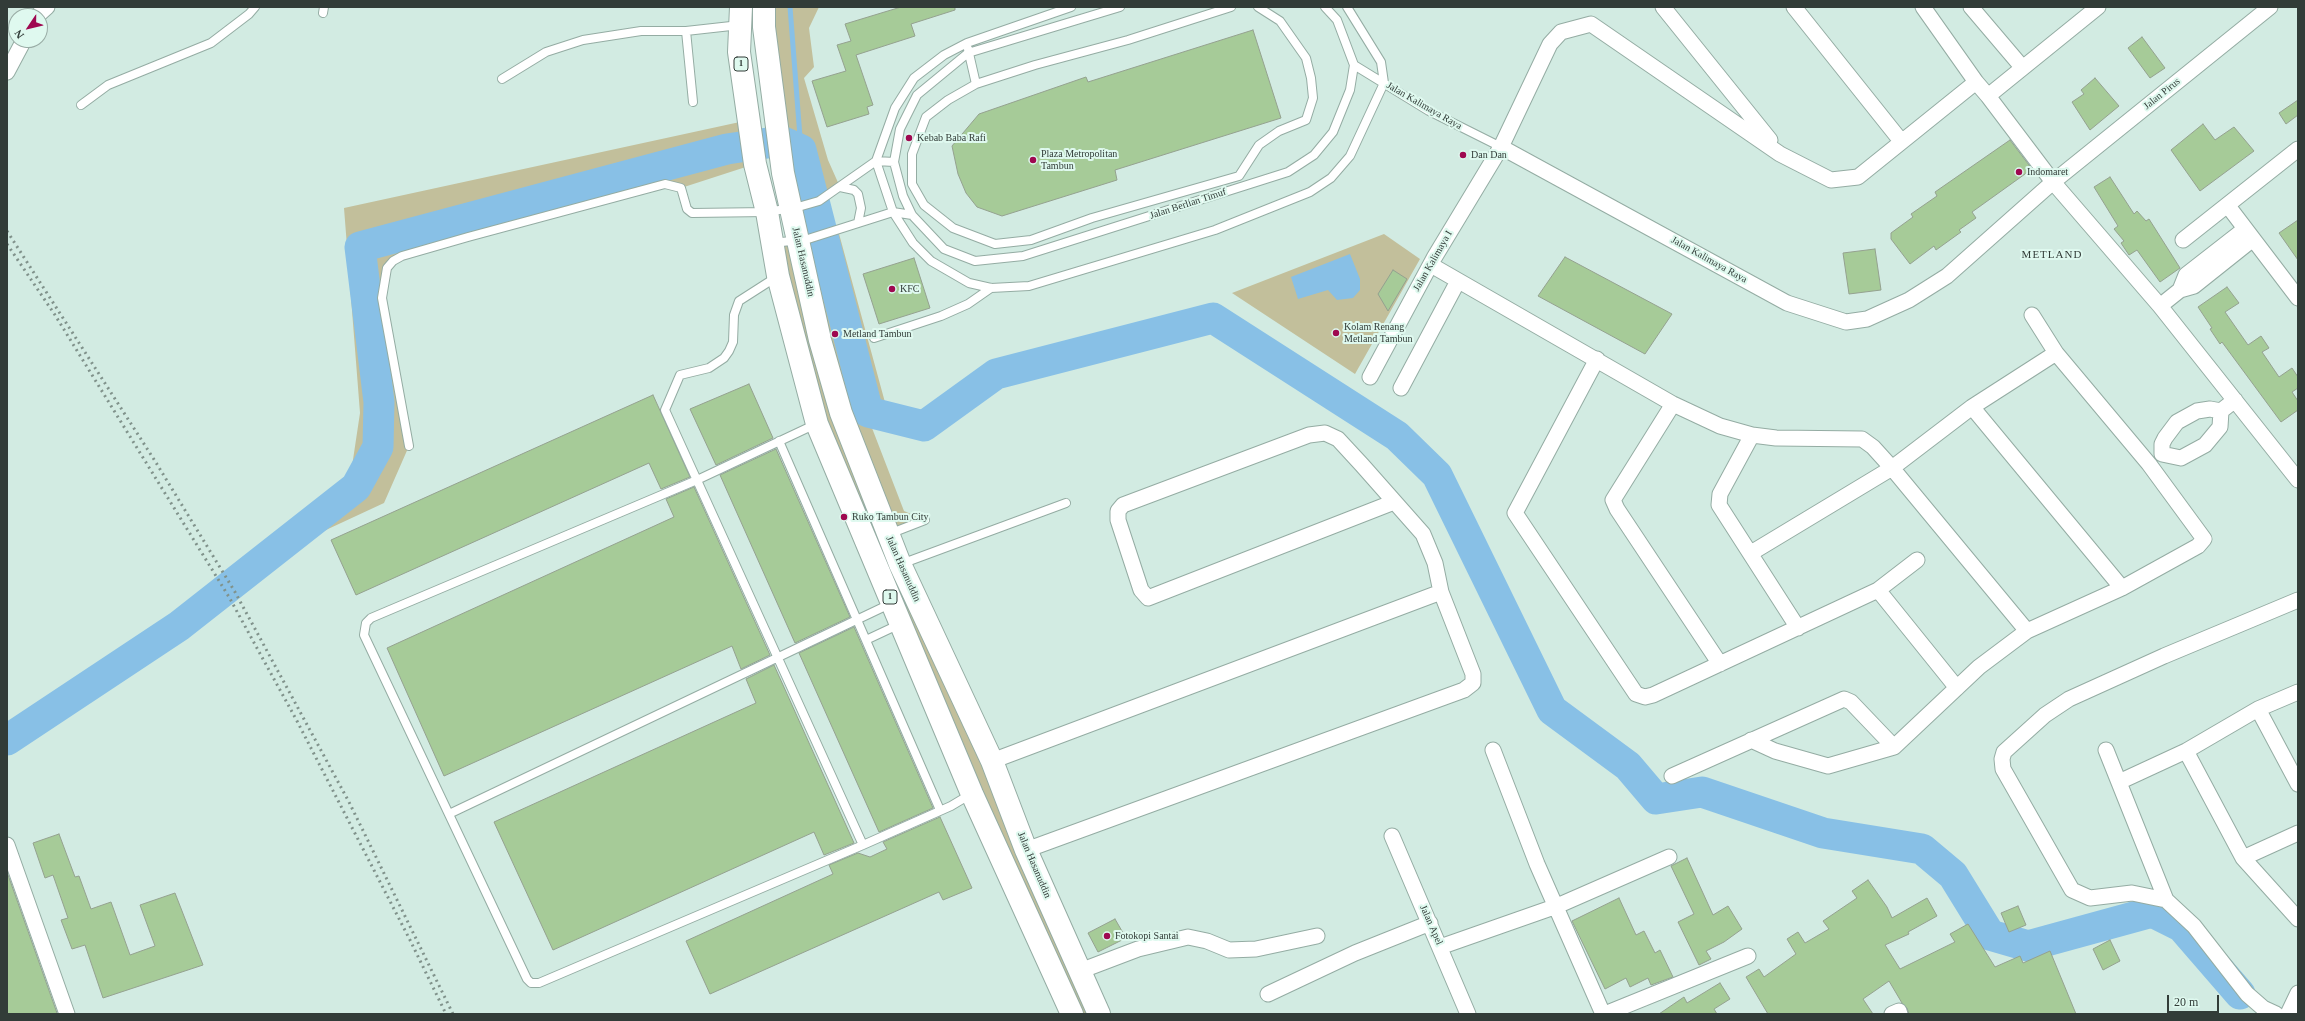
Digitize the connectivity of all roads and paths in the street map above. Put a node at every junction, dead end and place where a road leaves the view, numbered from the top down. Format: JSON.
{"nodes":[{"id":1,"x":255,"y":7,"type":"edge"},
{"id":2,"x":764,"y":7,"type":"edge"},
{"id":3,"x":1071,"y":7,"type":"edge"},
{"id":4,"x":1120,"y":7,"type":"edge"},
{"id":5,"x":1231,"y":7,"type":"edge"},
{"id":6,"x":1258,"y":7,"type":"edge"},
{"id":7,"x":1325,"y":7,"type":"edge"},
{"id":8,"x":1347,"y":7,"type":"edge"},
{"id":9,"x":1662,"y":7,"type":"edge"},
{"id":10,"x":1794,"y":7,"type":"edge"},
{"id":11,"x":1922,"y":7,"type":"edge"},
{"id":12,"x":1971,"y":7,"type":"edge"},
{"id":13,"x":2097,"y":7,"type":"edge"},
{"id":14,"x":2270,"y":7,"type":"edge"},
{"id":15,"x":741,"y":16,"type":"edge"},
{"id":16,"x":686,"y":31,"type":"junction"},
{"id":17,"x":967,"y":43,"type":"junction"},
{"id":18,"x":20,"y":48,"type":"edge"},
{"id":19,"x":968,"y":53,"type":"junction"},
{"id":20,"x":1354,"y":65,"type":"junction"},
{"id":21,"x":2022,"y":67,"type":"junction"},
{"id":22,"x":7,"y":72,"type":"edge"},
{"id":23,"x":502,"y":79,"type":"dead end"},
{"id":24,"x":1384,"y":82,"type":"junction"},
{"id":25,"x":1976,"y":82,"type":"junction"},
{"id":26,"x":976,"y":84,"type":"junction"},
{"id":27,"x":1988,"y":96,"type":"junction"},
{"id":28,"x":693,"y":102,"type":"dead end"},
{"id":29,"x":81,"y":105,"type":"dead end"},
{"id":30,"x":1901,"y":141,"type":"junction"},
{"id":31,"x":1501,"y":147,"type":"junction"},
{"id":32,"x":2298,"y":149,"type":"edge"},
{"id":33,"x":1780,"y":154,"type":"junction"},
{"id":34,"x":876,"y":161,"type":"junction"},
{"id":35,"x":894,"y":162,"type":"junction"},
{"id":36,"x":2054,"y":182,"type":"junction"},
{"id":37,"x":840,"y":187,"type":"junction"},
{"id":38,"x":2228,"y":206,"type":"junction"},
{"id":39,"x":794,"y":207,"type":"junction"},
{"id":40,"x":767,"y":212,"type":"junction"},
{"id":41,"x":893,"y":212,"type":"junction"},
{"id":42,"x":912,"y":214,"type":"junction"},
{"id":43,"x":858,"y":223,"type":"junction"},
{"id":44,"x":2249,"y":234,"type":"junction"},
{"id":45,"x":803,"y":239,"type":"junction"},
{"id":46,"x":2183,"y":240,"type":"dead end"},
{"id":47,"x":773,"y":243,"type":"junction"},
{"id":48,"x":1431,"y":265,"type":"junction"},
{"id":49,"x":778,"y":276,"type":"junction"},
{"id":50,"x":1458,"y":281,"type":"junction"},
{"id":51,"x":991,"y":288,"type":"junction"},
{"id":52,"x":2298,"y":298,"type":"edge"},
{"id":53,"x":2160,"y":306,"type":"junction"},
{"id":54,"x":2032,"y":316,"type":"dead end"},
{"id":55,"x":874,"y":338,"type":"dead end"},
{"id":56,"x":2056,"y":353,"type":"junction"},
{"id":57,"x":1597,"y":359,"type":"junction"},
{"id":58,"x":1370,"y":377,"type":"dead end"},
{"id":59,"x":1401,"y":388,"type":"dead end"},
{"id":60,"x":2235,"y":400,"type":"junction"},
{"id":61,"x":1674,"y":404,"type":"junction"},
{"id":62,"x":1972,"y":407,"type":"junction"},
{"id":63,"x":2221,"y":411,"type":"junction"},
{"id":64,"x":817,"y":424,"type":"junction"},
{"id":65,"x":1752,"y":435,"type":"junction"},
{"id":66,"x":779,"y":441,"type":"junction"},
{"id":67,"x":409,"y":446,"type":"dead end"},
{"id":68,"x":2162,"y":454,"type":"junction"},
{"id":69,"x":2149,"y":464,"type":"junction"},
{"id":70,"x":1892,"y":468,"type":"junction"},
{"id":71,"x":697,"y":480,"type":"junction"},
{"id":72,"x":2298,"y":480,"type":"edge"},
{"id":73,"x":1394,"y":502,"type":"junction"},
{"id":74,"x":1066,"y":503,"type":"dead end"},
{"id":75,"x":925,"y":520,"type":"dead end"},
{"id":76,"x":888,"y":535,"type":"junction"},
{"id":77,"x":1751,"y":553,"type":"junction"},
{"id":78,"x":1917,"y":560,"type":"dead end"},
{"id":79,"x":900,"y":564,"type":"junction"},
{"id":80,"x":2122,"y":588,"type":"junction"},
{"id":81,"x":1878,"y":590,"type":"junction"},
{"id":82,"x":1441,"y":592,"type":"junction"},
{"id":83,"x":2298,"y":600,"type":"edge"},
{"id":84,"x":892,"y":602,"type":"junction"},
{"id":85,"x":856,"y":618,"type":"junction"},
{"id":86,"x":901,"y":624,"type":"junction"},
{"id":87,"x":1798,"y":628,"type":"junction"},
{"id":88,"x":2027,"y":631,"type":"junction"},
{"id":89,"x":866,"y":640,"type":"junction"},
{"id":90,"x":777,"y":656,"type":"junction"},
{"id":91,"x":1720,"y":664,"type":"junction"},
{"id":92,"x":1957,"y":688,"type":"junction"},
{"id":93,"x":2298,"y":692,"type":"edge"},
{"id":94,"x":2258,"y":709,"type":"junction"},
{"id":95,"x":1751,"y":740,"type":"junction"},
{"id":96,"x":1894,"y":747,"type":"junction"},
{"id":97,"x":1493,"y":750,"type":"dead end"},
{"id":98,"x":2106,"y":750,"type":"dead end"},
{"id":99,"x":2186,"y":751,"type":"junction"},
{"id":100,"x":999,"y":758,"type":"junction"},
{"id":101,"x":1672,"y":776,"type":"dead end"},
{"id":102,"x":2119,"y":782,"type":"junction"},
{"id":103,"x":2298,"y":784,"type":"edge"},
{"id":104,"x":972,"y":794,"type":"junction"},
{"id":105,"x":940,"y":810,"type":"junction"},
{"id":106,"x":449,"y":814,"type":"junction"},
{"id":107,"x":2298,"y":833,"type":"edge"},
{"id":108,"x":1392,"y":836,"type":"dead end"},
{"id":109,"x":7,"y":845,"type":"edge"},
{"id":110,"x":863,"y":845,"type":"junction"},
{"id":111,"x":1026,"y":850,"type":"junction"},
{"id":112,"x":1669,"y":857,"type":"dead end"},
{"id":113,"x":2243,"y":858,"type":"junction"},
{"id":114,"x":2166,"y":900,"type":"junction"},
{"id":115,"x":1557,"y":906,"type":"junction"},
{"id":116,"x":2298,"y":919,"type":"edge"},
{"id":117,"x":1430,"y":923,"type":"junction"},
{"id":118,"x":1317,"y":936,"type":"dead end"},
{"id":119,"x":1440,"y":947,"type":"junction"},
{"id":120,"x":1748,"y":956,"type":"dead end"},
{"id":121,"x":1080,"y":971,"type":"junction"},
{"id":122,"x":2298,"y":993,"type":"edge"},
{"id":123,"x":1268,"y":994,"type":"dead end"},
{"id":124,"x":67,"y":1014,"type":"edge"},
{"id":125,"x":1072,"y":1014,"type":"edge"},
{"id":126,"x":1099,"y":1014,"type":"edge"},
{"id":127,"x":1468,"y":1014,"type":"edge"},
{"id":128,"x":1604,"y":1014,"type":"edge"},
{"id":129,"x":1892,"y":1014,"type":"edge"},
{"id":130,"x":1900,"y":1014,"type":"edge"},
{"id":131,"x":2276,"y":1014,"type":"edge"},
{"id":132,"x":2288,"y":1014,"type":"edge"}],
"edges":[{"from":1,"to":29,"type":"lane"},
{"from":2,"to":39,"type":"highway","name":"Jalan Hasanuddin","number":"1"},
{"from":3,"to":17,"type":"lane"},
{"from":4,"to":19,"type":"lane","name":"Jalan Berlian Timuf"},
{"from":5,"to":26,"type":"lane"},
{"from":6,"to":26,"type":"lane"},
{"from":7,"to":20,"type":"lane","name":"Jalan Berlian Timuf"},
{"from":8,"to":24,"type":"lane"},
{"from":9,"to":33,"type":"street"},
{"from":10,"to":30,"type":"street"},
{"from":11,"to":25,"type":"street"},
{"from":12,"to":21,"type":"street"},
{"from":13,"to":21,"type":"street"},
{"from":14,"to":36,"type":"street","name":"Jalan Pirus"},
{"from":15,"to":16,"type":"lane"},
{"from":15,"to":40,"type":"highway","number":"1"},
{"from":16,"to":23,"type":"lane"},
{"from":16,"to":28,"type":"lane"},
{"from":17,"to":19,"type":"lane"},
{"from":17,"to":34,"type":"lane"},
{"from":18,"to":22,"type":"street"},
{"from":19,"to":26,"type":"lane"},
{"from":19,"to":35,"type":"lane","name":"Jalan Berlian Timuf"},
{"from":20,"to":24,"type":"lane","name":"Jalan Kalimaya Raya"},
{"from":20,"to":42,"type":"lane","name":"Jalan Berlian Timuf"},
{"from":21,"to":27,"type":"street"},
{"from":24,"to":31,"type":"lane","name":"Jalan Kalimaya Raya"},
{"from":24,"to":51,"type":"lane"},
{"from":25,"to":27,"type":"street"},
{"from":25,"to":30,"type":"street","name":"Jalan Kalimaya I"},
{"from":27,"to":36,"type":"street"},
{"from":30,"to":33,"type":"street","name":"Jalan Kalimaya I"},
{"from":31,"to":33,"type":"street","name":"Jalan Kalimaya I"},
{"from":31,"to":36,"type":"street","name":"Jalan Kalimaya Raya"},
{"from":31,"to":48,"type":"street","name":"Jalan Kalimaya I"},
{"from":32,"to":38,"type":"street"},
{"from":34,"to":35,"type":"lane"},
{"from":34,"to":37,"type":"lane"},
{"from":34,"to":41,"type":"lane"},
{"from":35,"to":42,"type":"lane","name":"Jalan Berlian Timuf"},
{"from":36,"to":53,"type":"street"},
{"from":37,"to":39,"type":"lane"},
{"from":37,"to":43,"type":"lane"},
{"from":38,"to":44,"type":"street"},
{"from":38,"to":46,"type":"street"},
{"from":39,"to":40,"type":"lane"},
{"from":39,"to":45,"type":"highway","name":"Jalan Hasanuddin","number":"1"},
{"from":40,"to":47,"type":"highway","number":"1"},
{"from":40,"to":67,"type":"lane"},
{"from":41,"to":42,"type":"lane"},
{"from":41,"to":43,"type":"lane"},
{"from":41,"to":51,"type":"lane"},
{"from":43,"to":45,"type":"lane"},
{"from":44,"to":52,"type":"street"},
{"from":44,"to":53,"type":"street"},
{"from":45,"to":47,"type":"lane"},
{"from":45,"to":76,"type":"highway","name":"Jalan Hasanuddin","number":"1"},
{"from":47,"to":49,"type":"highway","number":"1"},
{"from":48,"to":50,"type":"street"},
{"from":48,"to":58,"type":"street","name":"Jalan Kalimaya I"},
{"from":49,"to":64,"type":"highway","number":"1"},
{"from":49,"to":71,"type":"lane"},
{"from":50,"to":57,"type":"street"},
{"from":50,"to":59,"type":"street"},
{"from":51,"to":55,"type":"lane"},
{"from":53,"to":60,"type":"street"},
{"from":54,"to":56,"type":"street"},
{"from":56,"to":62,"type":"street"},
{"from":56,"to":69,"type":"street"},
{"from":57,"to":61,"type":"street"},
{"from":57,"to":91,"type":"street"},
{"from":60,"to":63,"type":"street"},
{"from":60,"to":72,"type":"street"},
{"from":61,"to":65,"type":"street"},
{"from":61,"to":91,"type":"street"},
{"from":62,"to":70,"type":"street"},
{"from":62,"to":80,"type":"street"},
{"from":63,"to":68,"type":"street"},
{"from":63,"to":68,"type":"street"},
{"from":64,"to":66,"type":"lane"},
{"from":64,"to":84,"type":"highway","number":"1"},
{"from":65,"to":70,"type":"street"},
{"from":65,"to":77,"type":"street"},
{"from":66,"to":71,"type":"lane"},
{"from":66,"to":85,"type":"lane"},
{"from":68,"to":69,"type":"street"},
{"from":69,"to":80,"type":"street"},
{"from":70,"to":77,"type":"street"},
{"from":70,"to":88,"type":"street"},
{"from":71,"to":90,"type":"lane"},
{"from":71,"to":106,"type":"lane"},
{"from":73,"to":73,"type":"street"},
{"from":73,"to":82,"type":"street"},
{"from":74,"to":79,"type":"lane"},
{"from":75,"to":76,"type":"lane"},
{"from":76,"to":79,"type":"highway","name":"Jalan Hasanuddin","number":"1"},
{"from":77,"to":87,"type":"street"},
{"from":78,"to":81,"type":"street"},
{"from":79,"to":100,"type":"highway","name":"Jalan Hasanuddin","number":"1"},
{"from":80,"to":88,"type":"street"},
{"from":81,"to":87,"type":"street"},
{"from":81,"to":92,"type":"street"},
{"from":82,"to":100,"type":"street"},
{"from":82,"to":111,"type":"street"},
{"from":83,"to":114,"type":"street"},
{"from":84,"to":85,"type":"lane"},
{"from":84,"to":86,"type":"highway","number":"1"},
{"from":85,"to":89,"type":"lane"},
{"from":85,"to":90,"type":"lane"},
{"from":86,"to":89,"type":"lane"},
{"from":86,"to":104,"type":"highway","number":"1"},
{"from":87,"to":91,"type":"street"},
{"from":88,"to":92,"type":"street"},
{"from":89,"to":105,"type":"lane"},
{"from":90,"to":106,"type":"lane"},
{"from":90,"to":110,"type":"lane"},
{"from":92,"to":96,"type":"street"},
{"from":93,"to":94,"type":"street"},
{"from":94,"to":99,"type":"street"},
{"from":94,"to":103,"type":"street"},
{"from":95,"to":96,"type":"street"},
{"from":95,"to":96,"type":"street"},
{"from":95,"to":101,"type":"street"},
{"from":97,"to":115,"type":"street"},
{"from":98,"to":102,"type":"street"},
{"from":99,"to":102,"type":"street"},
{"from":99,"to":113,"type":"street"},
{"from":100,"to":111,"type":"highway","name":"Jalan Hasanuddin","number":"1"},
{"from":102,"to":114,"type":"street"},
{"from":104,"to":105,"type":"lane"},
{"from":104,"to":125,"type":"highway","number":"1"},
{"from":105,"to":110,"type":"lane"},
{"from":106,"to":110,"type":"lane"},
{"from":107,"to":113,"type":"street"},
{"from":108,"to":117,"type":"street","name":"Jalan Apel"},
{"from":109,"to":124,"type":"street"},
{"from":111,"to":121,"type":"highway","name":"Jalan Hasanuddin","number":"1"},
{"from":112,"to":115,"type":"street"},
{"from":113,"to":116,"type":"street"},
{"from":114,"to":131,"type":"street"},
{"from":115,"to":119,"type":"street"},
{"from":115,"to":128,"type":"street"},
{"from":117,"to":119,"type":"street","name":"Jalan Apel"},
{"from":117,"to":123,"type":"street"},
{"from":118,"to":121,"type":"street"},
{"from":119,"to":127,"type":"street","name":"Jalan Apel"},
{"from":120,"to":128,"type":"street"},
{"from":121,"to":126,"type":"highway","name":"Jalan Hasanuddin","number":"1"},
{"from":122,"to":132,"type":"street"},
{"from":129,"to":130,"type":"street"}]}
